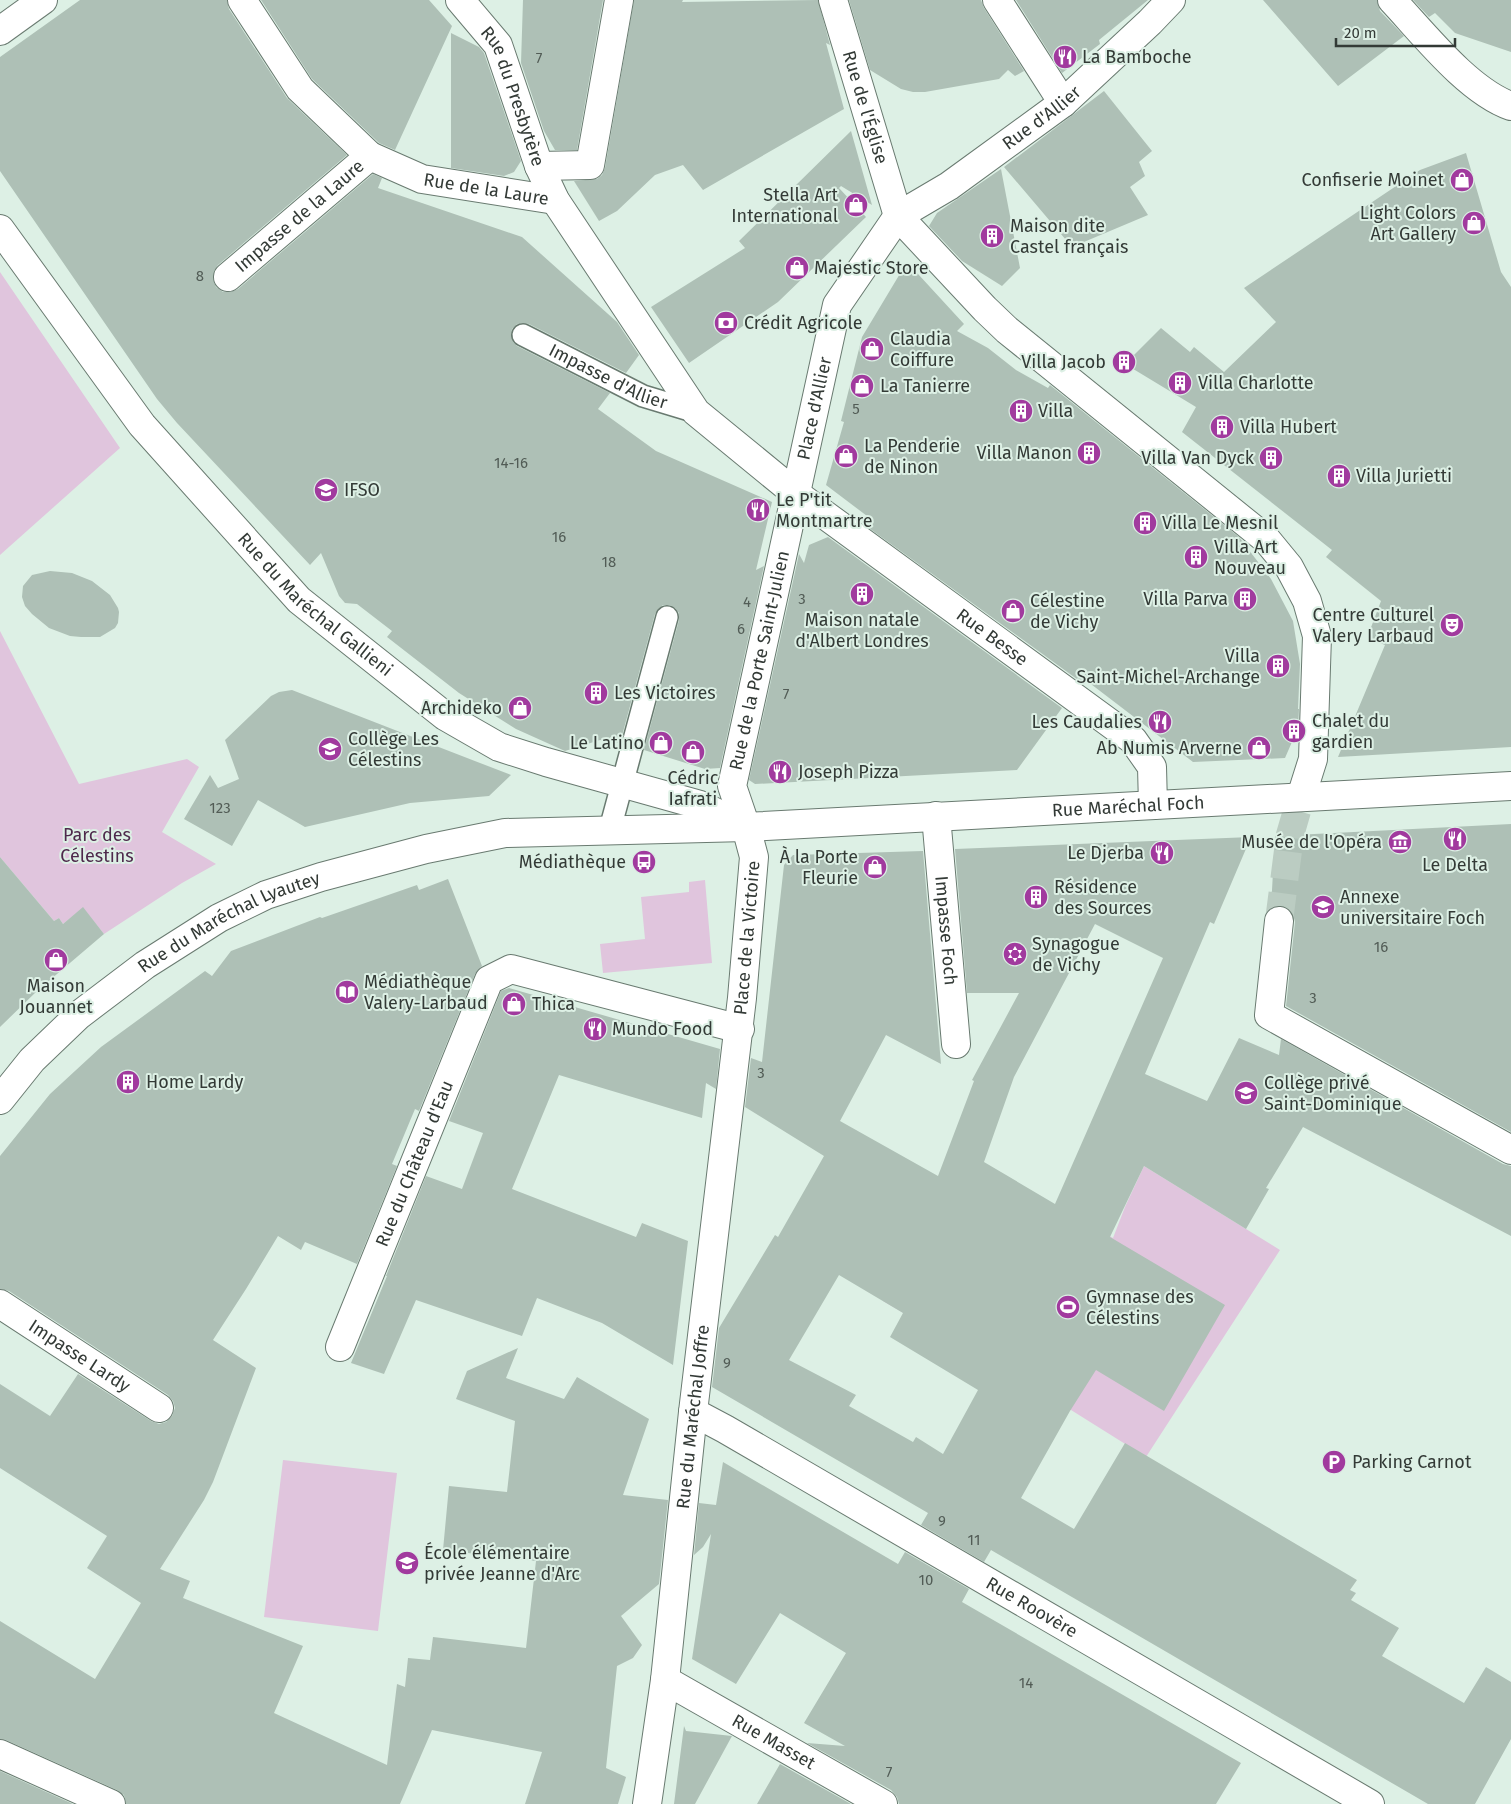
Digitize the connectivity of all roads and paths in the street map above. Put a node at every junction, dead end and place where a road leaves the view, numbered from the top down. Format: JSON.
{"nodes":[{"id":1,"x":43,"y":0,"type":"edge"},
{"id":2,"x":242,"y":0,"type":"edge"},
{"id":3,"x":619,"y":0,"type":"edge"},
{"id":4,"x":833,"y":0,"type":"edge"},
{"id":5,"x":997,"y":0,"type":"edge"},
{"id":6,"x":1171,"y":0,"type":"edge"},
{"id":7,"x":1392,"y":0,"type":"edge"},
{"id":8,"x":466,"y":2,"type":"edge"},
{"id":9,"x":0,"y":31,"type":"edge"},
{"id":10,"x":1063,"y":103,"type":"junction"},
{"id":11,"x":1511,"y":106,"type":"edge"},
{"id":12,"x":370,"y":156,"type":"junction"},
{"id":13,"x":539,"y":166,"type":"junction"},
{"id":14,"x":555,"y":200,"type":"junction"},
{"id":15,"x":898,"y":216,"type":"junction"},
{"id":16,"x":0,"y":228,"type":"edge"},
{"id":17,"x":228,"y":277,"type":"dead end"},
{"id":18,"x":523,"y":335,"type":"dead end"},
{"id":19,"x":696,"y":412,"type":"junction"},
{"id":20,"x":795,"y":493,"type":"junction"},
{"id":21,"x":667,"y":617,"type":"dead end"},
{"id":22,"x":622,"y":783,"type":"junction"},
{"id":23,"x":1511,"y":786,"type":"edge"},
{"id":24,"x":1301,"y":797,"type":"junction"},
{"id":25,"x":1152,"y":805,"type":"junction"},
{"id":26,"x":936,"y":816,"type":"junction"},
{"id":27,"x":746,"y":826,"type":"junction"},
{"id":28,"x":610,"y":829,"type":"junction"},
{"id":29,"x":1279,"y":920,"type":"tunnel mouth"},
{"id":30,"x":489,"y":980,"type":"joint"},
{"id":31,"x":740,"y":1029,"type":"junction"},
{"id":32,"x":956,"y":1044,"type":"dead end"},
{"id":33,"x":0,"y":1100,"type":"edge"},
{"id":34,"x":1511,"y":1150,"type":"edge"},
{"id":35,"x":0,"y":1304,"type":"edge"},
{"id":36,"x":340,"y":1347,"type":"dead end"},
{"id":37,"x":160,"y":1408,"type":"dead end"},
{"id":38,"x":693,"y":1412,"type":"junction"},
{"id":39,"x":665,"y":1680,"type":"junction"},
{"id":40,"x":0,"y":1754,"type":"edge"},
{"id":41,"x":111,"y":1804,"type":"edge"},
{"id":42,"x":647,"y":1804,"type":"edge"},
{"id":43,"x":883,"y":1804,"type":"edge"},
{"id":44,"x":1370,"y":1804,"type":"edge"}],
"edges":[{"from":1,"to":9,"type":"street"},
{"from":2,"to":12,"type":"street","name":"Rue de la Laure"},
{"from":3,"to":13,"type":"street"},
{"from":4,"to":15,"type":"street","name":"Rue de l'Église"},
{"from":5,"to":10,"type":"street"},
{"from":6,"to":10,"type":"street","name":"Rue d'Allier"},
{"from":7,"to":11,"type":"street"},
{"from":8,"to":13,"type":"street","name":"Rue du Presbytère"},
{"from":10,"to":15,"type":"street","name":"Rue d'Allier"},
{"from":12,"to":14,"type":"street","name":"Rue de la Laure"},
{"from":12,"to":17,"type":"street","name":"Impasse de la Laure"},
{"from":13,"to":14,"type":"street","name":"Rue du Presbytère"},
{"from":14,"to":19,"type":"street","name":"Rue de la Laure"},
{"from":15,"to":20,"type":"street","name":"Place d'Allier"},
{"from":15,"to":24,"type":"street"},
{"from":16,"to":22,"type":"street","name":"Rue du Maréchal Gallieni"},
{"from":18,"to":19,"type":"lane","name":"Impasse d'Allier"},
{"from":19,"to":20,"type":"street","name":"Place d'Allier"},
{"from":20,"to":25,"type":"street","name":"Rue Besse"},
{"from":20,"to":27,"type":"street","name":"Rue de la Porte Saint-Julien"},
{"from":21,"to":22,"type":"lane"},
{"from":22,"to":27,"type":"street","name":"Rue du Maréchal Gallieni"},
{"from":22,"to":28,"type":"lane"},
{"from":23,"to":24,"type":"street","name":"Rue Maréchal Foch"},
{"from":24,"to":25,"type":"street","name":"Rue Maréchal Foch"},
{"from":25,"to":26,"type":"street","name":"Rue Maréchal Foch"},
{"from":26,"to":27,"type":"street","name":"Rue Maréchal Foch"},
{"from":26,"to":32,"type":"street","name":"Impasse Foch"},
{"from":27,"to":28,"type":"street"},
{"from":27,"to":31,"type":"street","name":"Place de la Victoire"},
{"from":28,"to":33,"type":"street","name":"Rue du Maréchal Lyautey"},
{"from":29,"to":34,"type":"street"},
{"from":30,"to":31,"type":"street","name":"Place de la Victoire"},
{"from":30,"to":36,"type":"street","name":"Rue du Château d'Eau"},
{"from":31,"to":38,"type":"street","name":"Rue du Maréchal Joffre"},
{"from":35,"to":37,"type":"street","name":"Impasse Lardy"},
{"from":38,"to":39,"type":"street","name":"Rue du Maréchal Joffre"},
{"from":38,"to":44,"type":"street","name":"Rue Roovère"},
{"from":39,"to":42,"type":"street","name":"Rue du Maréchal Joffre"},
{"from":39,"to":43,"type":"street","name":"Rue Masset"},
{"from":40,"to":41,"type":"street"}]}
